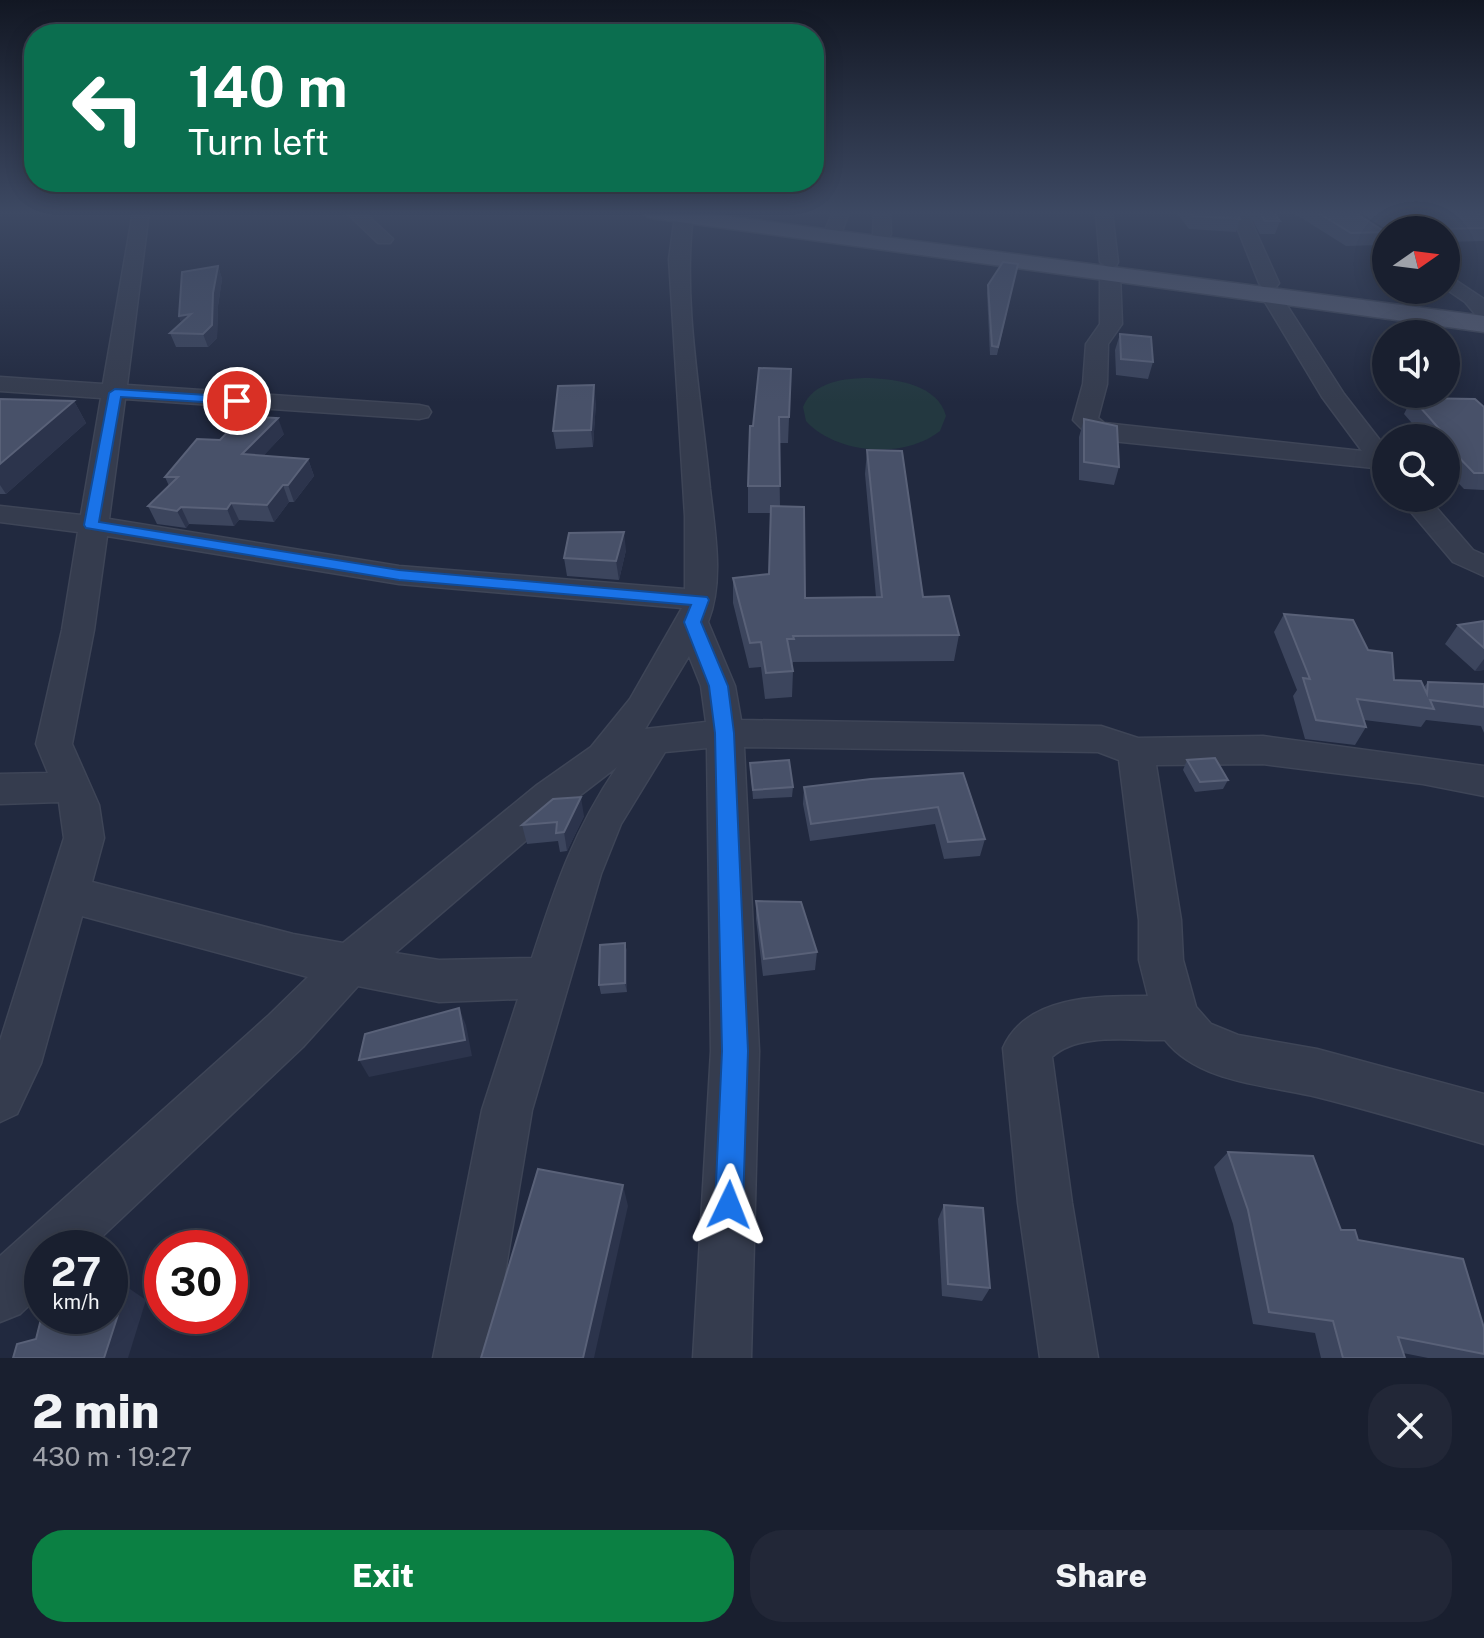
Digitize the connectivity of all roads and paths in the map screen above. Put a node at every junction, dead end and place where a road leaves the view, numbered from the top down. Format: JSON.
{"nodes":[{"id":1,"x":132,"y":275,"type":"edge"},
{"id":2,"x":679,"y":275,"type":"edge"},
{"id":3,"x":1109,"y":275,"type":"edge"},
{"id":4,"x":1163,"y":275,"type":"edge"},
{"id":5,"x":1264,"y":275,"type":"edge"},
{"id":6,"x":1270,"y":290,"type":"junction"},
{"id":7,"x":1460,"y":290,"type":"edge"},
{"id":8,"x":1483,"y":314,"type":"edge"},
{"id":9,"x":0,"y":384,"type":"edge"},
{"id":10,"x":115,"y":393,"type":"junction"},
{"id":11,"x":419,"y":412,"type":"dead end"},
{"id":12,"x":1372,"y":448,"type":"edge"},
{"id":13,"x":1372,"y":463,"type":"edge"},
{"id":14,"x":1425,"y":512,"type":"edge"},
{"id":15,"x":0,"y":514,"type":"edge"},
{"id":16,"x":91,"y":525,"type":"junction"},
{"id":17,"x":1484,"y":567,"type":"edge"},
{"id":18,"x":697,"y":611,"type":"junction"},
{"id":19,"x":725,"y":733,"type":"junction"},
{"id":20,"x":654,"y":740,"type":"junction"},
{"id":21,"x":1136,"y":752,"type":"junction"},
{"id":22,"x":604,"y":757,"type":"junction"},
{"id":23,"x":1484,"y":781,"type":"edge"},
{"id":24,"x":71,"y":787,"type":"junction"},
{"id":25,"x":0,"y":789,"type":"edge"},
{"id":26,"x":68,"y":894,"type":"junction"},
{"id":27,"x":350,"y":964,"type":"junction"},
{"id":28,"x":549,"y":978,"type":"junction"},
{"id":29,"x":1176,"y":1018,"type":"junction"},
{"id":30,"x":6,"y":1075,"type":"edge"},
{"id":31,"x":1484,"y":1119,"type":"edge"},
{"id":32,"x":70,"y":1230,"type":"edge"},
{"id":33,"x":24,"y":1272,"type":"edge"},
{"id":34,"x":0,"y":1294,"type":"edge"},
{"id":35,"x":462,"y":1358,"type":"edge"},
{"id":36,"x":722,"y":1358,"type":"edge"},
{"id":37,"x":1069,"y":1358,"type":"edge"}],
"edges":[{"from":1,"to":10,"type":"street"},
{"from":2,"to":18,"type":"street"},
{"from":3,"to":13,"type":"street"},
{"from":4,"to":6,"type":"main road"},
{"from":5,"to":6,"type":"street"},
{"from":6,"to":8,"type":"main road"},
{"from":6,"to":12,"type":"street"},
{"from":7,"to":8,"type":"street"},
{"from":9,"to":10,"type":"street"},
{"from":10,"to":11,"type":"street"},
{"from":10,"to":16,"type":"street"},
{"from":14,"to":17,"type":"street"},
{"from":15,"to":16,"type":"street"},
{"from":16,"to":18,"type":"street"},
{"from":16,"to":24,"type":"street"},
{"from":18,"to":19,"type":"street"},
{"from":18,"to":22,"type":"street"},
{"from":19,"to":20,"type":"street"},
{"from":19,"to":21,"type":"street"},
{"from":19,"to":36,"type":"street"},
{"from":20,"to":22,"type":"street"},
{"from":20,"to":28,"type":"street"},
{"from":21,"to":23,"type":"street"},
{"from":21,"to":29,"type":"street"},
{"from":22,"to":27,"type":"street"},
{"from":24,"to":25,"type":"street"},
{"from":24,"to":26,"type":"street"},
{"from":26,"to":27,"type":"street"},
{"from":26,"to":30,"type":"street"},
{"from":27,"to":28,"type":"street"},
{"from":27,"to":32,"type":"street"},
{"from":28,"to":35,"type":"street"},
{"from":29,"to":31,"type":"street"},
{"from":29,"to":37,"type":"street"},
{"from":33,"to":34,"type":"street"}]}
